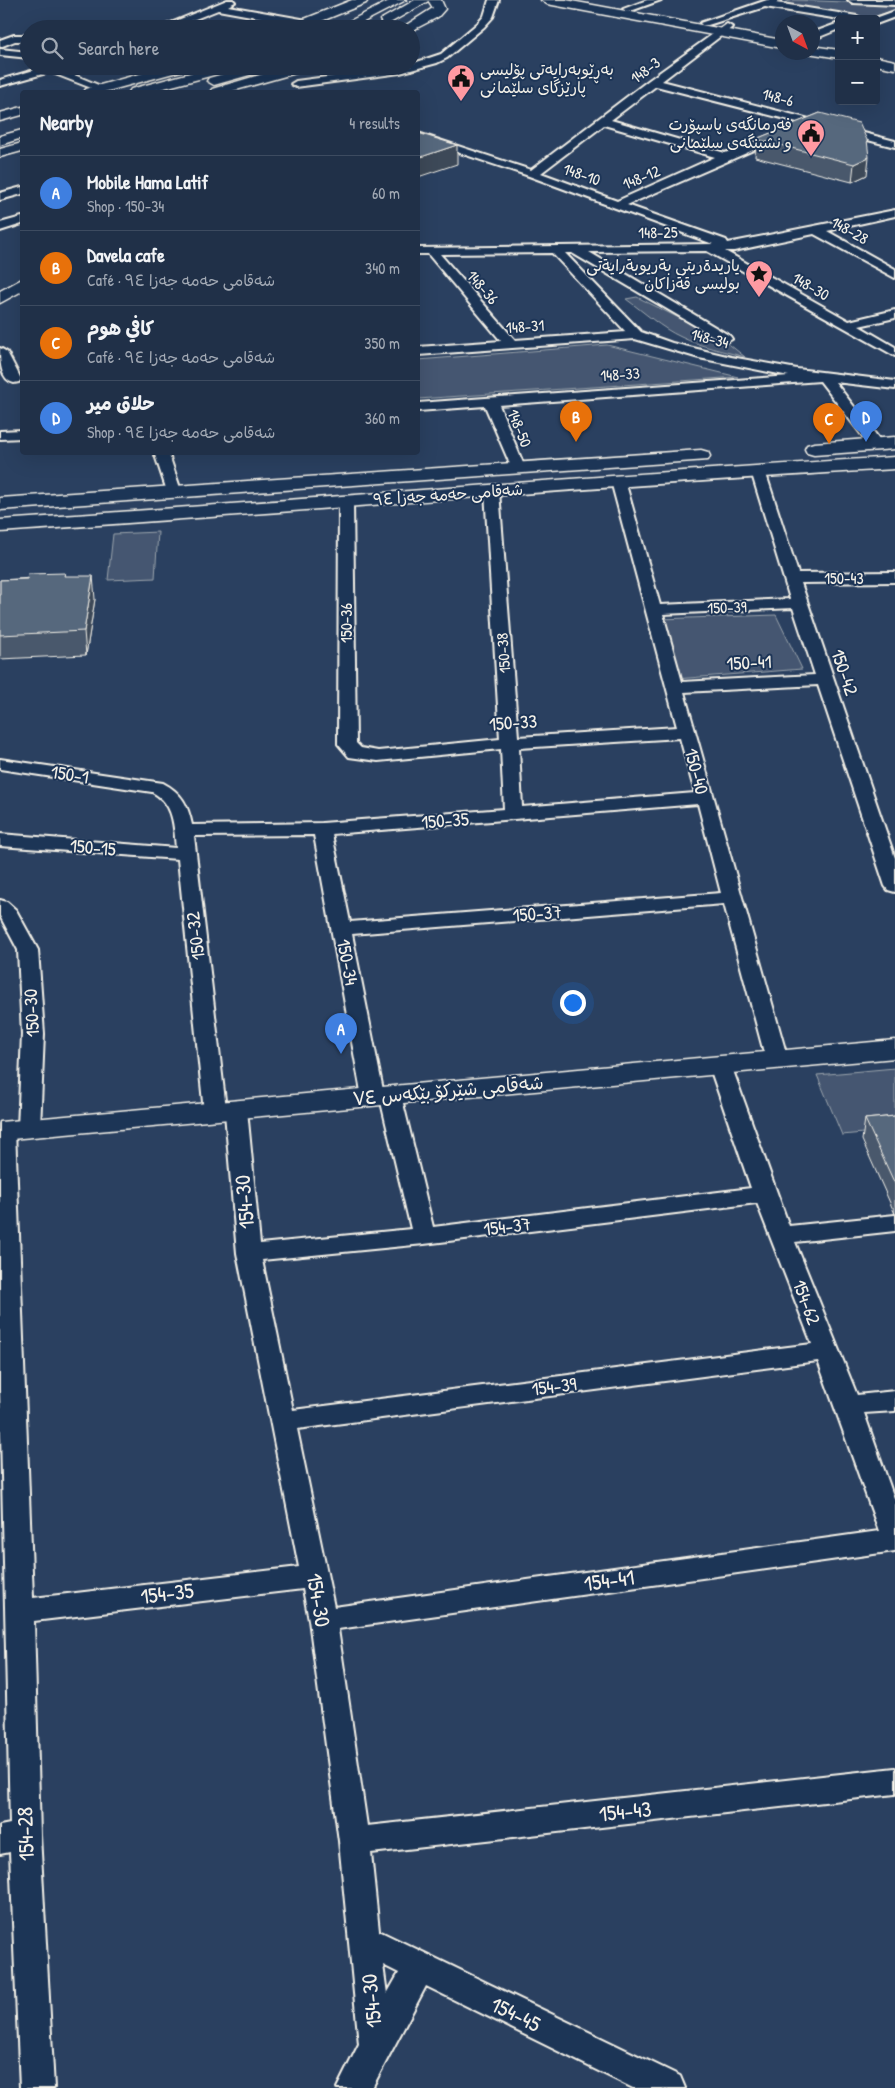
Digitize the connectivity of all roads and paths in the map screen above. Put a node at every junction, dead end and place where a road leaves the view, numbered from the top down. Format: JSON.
{"nodes":[{"id":1,"x":236,"y":0,"type":"edge"},
{"id":2,"x":362,"y":0,"type":"edge"},
{"id":3,"x":368,"y":0,"type":"edge"},
{"id":4,"x":424,"y":0,"type":"edge"},
{"id":5,"x":434,"y":0,"type":"edge"},
{"id":6,"x":494,"y":0,"type":"edge"},
{"id":7,"x":548,"y":0,"type":"edge"},
{"id":8,"x":580,"y":0,"type":"edge"},
{"id":9,"x":656,"y":0,"type":"edge"},
{"id":10,"x":776,"y":0,"type":"edge"},
{"id":11,"x":853,"y":0,"type":"edge"},
{"id":12,"x":398,"y":1,"type":"edge"},
{"id":13,"x":895,"y":2,"type":"edge"},
{"id":14,"x":765,"y":4,"type":"junction"},
{"id":15,"x":218,"y":7,"type":"junction"},
{"id":16,"x":628,"y":9,"type":"junction"},
{"id":17,"x":895,"y":14,"type":"edge"},
{"id":18,"x":835,"y":15,"type":"edge"},
{"id":19,"x":184,"y":20,"type":"edge"},
{"id":20,"x":295,"y":20,"type":"edge"},
{"id":21,"x":312,"y":20,"type":"edge"},
{"id":22,"x":359,"y":20,"type":"edge"},
{"id":23,"x":385,"y":20,"type":"edge"},
{"id":24,"x":880,"y":20,"type":"edge"},
{"id":25,"x":420,"y":22,"type":"edge"},
{"id":26,"x":705,"y":23,"type":"junction"},
{"id":27,"x":880,"y":23,"type":"edge"},
{"id":28,"x":895,"y":25,"type":"edge"},
{"id":29,"x":835,"y":28,"type":"edge"},
{"id":30,"x":723,"y":30,"type":"junction"},
{"id":31,"x":820,"y":34,"type":"edge"},
{"id":32,"x":775,"y":37,"type":"edge"},
{"id":33,"x":20,"y":39,"type":"edge"},
{"id":34,"x":4,"y":42,"type":"edge"},
{"id":35,"x":775,"y":42,"type":"edge"},
{"id":36,"x":820,"y":44,"type":"edge"},
{"id":37,"x":835,"y":47,"type":"edge"},
{"id":38,"x":820,"y":51,"type":"edge"},
{"id":39,"x":0,"y":52,"type":"edge"},
{"id":40,"x":20,"y":53,"type":"edge"},
{"id":41,"x":835,"y":53,"type":"edge"},
{"id":42,"x":880,"y":55,"type":"edge"},
{"id":43,"x":895,"y":58,"type":"edge"},
{"id":44,"x":880,"y":63,"type":"edge"},
{"id":45,"x":420,"y":64,"type":"edge"},
{"id":46,"x":895,"y":65,"type":"edge"},
{"id":47,"x":30,"y":75,"type":"edge"},
{"id":48,"x":68,"y":75,"type":"edge"},
{"id":49,"x":152,"y":75,"type":"edge"},
{"id":50,"x":212,"y":75,"type":"edge"},
{"id":51,"x":221,"y":75,"type":"edge"},
{"id":52,"x":260,"y":75,"type":"edge"},
{"id":53,"x":298,"y":75,"type":"edge"},
{"id":54,"x":371,"y":75,"type":"edge"},
{"id":55,"x":653,"y":82,"type":"junction"},
{"id":56,"x":0,"y":83,"type":"edge"},
{"id":57,"x":294,"y":88,"type":"edge"},
{"id":58,"x":95,"y":90,"type":"edge"},
{"id":59,"x":100,"y":90,"type":"edge"},
{"id":60,"x":145,"y":90,"type":"edge"},
{"id":61,"x":180,"y":90,"type":"edge"},
{"id":62,"x":222,"y":90,"type":"edge"},
{"id":63,"x":20,"y":112,"type":"edge"},
{"id":64,"x":0,"y":118,"type":"edge"},
{"id":65,"x":602,"y":121,"type":"junction"},
{"id":66,"x":814,"y":123,"type":"junction"},
{"id":67,"x":20,"y":124,"type":"edge"},
{"id":68,"x":0,"y":129,"type":"edge"},
{"id":69,"x":20,"y":135,"type":"edge"},
{"id":70,"x":420,"y":137,"type":"edge"},
{"id":71,"x":0,"y":140,"type":"edge"},
{"id":72,"x":895,"y":144,"type":"edge"},
{"id":73,"x":20,"y":147,"type":"edge"},
{"id":74,"x":0,"y":153,"type":"edge"},
{"id":75,"x":724,"y":157,"type":"junction"},
{"id":76,"x":533,"y":174,"type":"junction"},
{"id":77,"x":7,"y":184,"type":"dead end"},
{"id":78,"x":20,"y":189,"type":"edge"},
{"id":79,"x":20,"y":191,"type":"edge"},
{"id":80,"x":0,"y":197,"type":"edge"},
{"id":81,"x":619,"y":204,"type":"junction"},
{"id":82,"x":895,"y":213,"type":"edge"},
{"id":83,"x":20,"y":221,"type":"edge"},
{"id":84,"x":0,"y":227,"type":"edge"},
{"id":85,"x":816,"y":230,"type":"junction"},
{"id":86,"x":734,"y":247,"type":"junction"},
{"id":87,"x":710,"y":248,"type":"junction"},
{"id":88,"x":555,"y":249,"type":"junction"},
{"id":89,"x":576,"y":250,"type":"junction"},
{"id":90,"x":424,"y":251,"type":"edge"},
{"id":91,"x":895,"y":274,"type":"edge"},
{"id":92,"x":20,"y":285,"type":"edge"},
{"id":93,"x":0,"y":298,"type":"edge"},
{"id":94,"x":895,"y":314,"type":"edge"},
{"id":95,"x":847,"y":325,"type":"junction"},
{"id":96,"x":636,"y":335,"type":"junction"},
{"id":97,"x":725,"y":339,"type":"dead end"},
{"id":98,"x":511,"y":344,"type":"junction"},
{"id":99,"x":420,"y":351,"type":"edge"},
{"id":100,"x":0,"y":352,"type":"edge"},
{"id":101,"x":895,"y":352,"type":"edge"},
{"id":102,"x":824,"y":377,"type":"junction"},
{"id":103,"x":18,"y":378,"type":"edge"},
{"id":104,"x":0,"y":380,"type":"edge"},
{"id":105,"x":895,"y":384,"type":"edge"},
{"id":106,"x":490,"y":402,"type":"junction"},
{"id":107,"x":420,"y":407,"type":"edge"},
{"id":108,"x":20,"y":434,"type":"edge"},
{"id":109,"x":0,"y":435,"type":"edge"},
{"id":110,"x":886,"y":444,"type":"edge"},
{"id":111,"x":798,"y":450,"type":"dead end"},
{"id":112,"x":163,"y":455,"type":"edge"},
{"id":113,"x":719,"y":455,"type":"dead end"},
{"id":114,"x":895,"y":463,"type":"edge"},
{"id":115,"x":518,"y":468,"type":"junction"},
{"id":116,"x":758,"y":471,"type":"junction"},
{"id":117,"x":618,"y":481,"type":"junction"},
{"id":118,"x":174,"y":491,"type":"junction"},
{"id":119,"x":492,"y":491,"type":"junction"},
{"id":120,"x":346,"y":502,"type":"junction"},
{"id":121,"x":0,"y":504,"type":"edge"},
{"id":122,"x":0,"y":526,"type":"edge"},
{"id":123,"x":895,"y":577,"type":"edge"},
{"id":124,"x":792,"y":578,"type":"junction"},
{"id":125,"x":800,"y":603,"type":"junction"},
{"id":126,"x":653,"y":610,"type":"junction"},
{"id":127,"x":825,"y":680,"type":"junction"},
{"id":128,"x":674,"y":687,"type":"junction"},
{"id":129,"x":687,"y":732,"type":"junction"},
{"id":130,"x":509,"y":743,"type":"junction"},
{"id":131,"x":347,"y":744,"type":"joint"},
{"id":132,"x":0,"y":764,"type":"edge"},
{"id":133,"x":141,"y":785,"type":"joint"},
{"id":134,"x":705,"y":798,"type":"junction"},
{"id":135,"x":513,"y":815,"type":"junction"},
{"id":136,"x":322,"y":828,"type":"junction"},
{"id":137,"x":184,"y":831,"type":"junction"},
{"id":138,"x":0,"y":840,"type":"edge"},
{"id":139,"x":888,"y":845,"type":"edge"},
{"id":140,"x":185,"y":854,"type":"junction"},
{"id":141,"x":895,"y":886,"type":"edge"},
{"id":142,"x":732,"y":898,"type":"junction"},
{"id":143,"x":3,"y":912,"type":"edge"},
{"id":144,"x":342,"y":929,"type":"junction"},
{"id":145,"x":895,"y":1049,"type":"edge"},
{"id":146,"x":777,"y":1060,"type":"junction"},
{"id":147,"x":720,"y":1065,"type":"junction"},
{"id":148,"x":381,"y":1096,"type":"junction"},
{"id":149,"x":225,"y":1111,"type":"junction"},
{"id":150,"x":11,"y":1130,"type":"edge"},
{"id":151,"x":765,"y":1194,"type":"junction"},
{"id":152,"x":895,"y":1223,"type":"edge"},
{"id":153,"x":781,"y":1235,"type":"junction"},
{"id":154,"x":424,"y":1236,"type":"junction"},
{"id":155,"x":249,"y":1253,"type":"junction"},
{"id":156,"x":826,"y":1351,"type":"junction"},
{"id":157,"x":895,"y":1401,"type":"edge"},
{"id":158,"x":848,"y":1405,"type":"junction"},
{"id":159,"x":283,"y":1421,"type":"junction"},
{"id":160,"x":895,"y":1539,"type":"edge"},
{"id":161,"x":315,"y":1576,"type":"junction"},
{"id":162,"x":20,"y":1610,"type":"junction"},
{"id":163,"x":323,"y":1620,"type":"junction"},
{"id":164,"x":895,"y":1780,"type":"edge"},
{"id":165,"x":12,"y":1838,"type":"edge"},
{"id":166,"x":354,"y":1841,"type":"junction"},
{"id":167,"x":365,"y":1940,"type":"junction"},
{"id":168,"x":419,"y":1967,"type":"junction"},
{"id":169,"x":376,"y":2046,"type":"junction"},
{"id":170,"x":37,"y":2088,"type":"edge"},
{"id":171,"x":354,"y":2088,"type":"edge"},
{"id":172,"x":668,"y":2088,"type":"edge"}],
"edges":[{"from":1,"to":15,"type":"street"},
{"from":2,"to":21,"type":"main road"},
{"from":3,"to":12,"type":"main road"},
{"from":4,"to":23,"type":"main road"},
{"from":5,"to":25,"type":"main road"},
{"from":6,"to":45,"type":"street"},
{"from":7,"to":30,"type":"main road"},
{"from":8,"to":16,"type":"main road"},
{"from":9,"to":16,"type":"street"},
{"from":10,"to":14,"type":"street"},
{"from":11,"to":13,"type":"street"},
{"from":12,"to":22,"type":"main road"},
{"from":14,"to":18,"type":"street"},
{"from":14,"to":26,"type":"street"},
{"from":15,"to":19,"type":"street"},
{"from":15,"to":20,"type":"street"},
{"from":16,"to":26,"type":"main road"},
{"from":17,"to":24,"type":"street"},
{"from":26,"to":30,"type":"main road"},
{"from":27,"to":28,"type":"street"},
{"from":29,"to":31,"type":"street"},
{"from":30,"to":32,"type":"main road"},
{"from":30,"to":35,"type":"main road"},
{"from":30,"to":55,"type":"street","name":"148-3"},
{"from":33,"to":34,"type":"street"},
{"from":36,"to":37,"type":"main road"},
{"from":38,"to":41,"type":"main road"},
{"from":39,"to":40,"type":"street"},
{"from":42,"to":43,"type":"main road"},
{"from":44,"to":46,"type":"main road"},
{"from":47,"to":56,"type":"street"},
{"from":48,"to":58,"type":"street"},
{"from":49,"to":59,"type":"main road"},
{"from":50,"to":60,"type":"main road"},
{"from":51,"to":61,"type":"main road"},
{"from":52,"to":62,"type":"main road"},
{"from":53,"to":57,"type":"main road"},
{"from":54,"to":57,"type":"street"},
{"from":55,"to":65,"type":"street","name":"148-3"},
{"from":55,"to":66,"type":"street","name":"148-6"},
{"from":63,"to":64,"type":"main road"},
{"from":65,"to":75,"type":"street"},
{"from":65,"to":76,"type":"street","name":"148-3"},
{"from":66,"to":72,"type":"street","name":"148-6"},
{"from":66,"to":75,"type":"street","name":"148-12"},
{"from":67,"to":68,"type":"main road"},
{"from":69,"to":71,"type":"main road"},
{"from":70,"to":76,"type":"street","name":"148-10"},
{"from":73,"to":74,"type":"main road"},
{"from":75,"to":81,"type":"street","name":"148-12"},
{"from":76,"to":81,"type":"street","name":"148-10"},
{"from":77,"to":78,"type":"street"},
{"from":79,"to":80,"type":"street"},
{"from":81,"to":86,"type":"street","name":"148-10"},
{"from":82,"to":85,"type":"street","name":"148-25"},
{"from":83,"to":84,"type":"street"},
{"from":85,"to":86,"type":"street","name":"148-25"},
{"from":85,"to":91,"type":"street","name":"148-28"},
{"from":86,"to":87,"type":"street","name":"148-25"},
{"from":87,"to":89,"type":"street","name":"148-25"},
{"from":87,"to":95,"type":"street","name":"148-30"},
{"from":88,"to":89,"type":"street","name":"148-25"},
{"from":88,"to":90,"type":"street","name":"148-25"},
{"from":88,"to":96,"type":"street","name":"148-34"},
{"from":89,"to":97,"type":"street"},
{"from":90,"to":98,"type":"street","name":"148-36"},
{"from":92,"to":93,"type":"main road"},
{"from":94,"to":95,"type":"street"},
{"from":95,"to":101,"type":"street","name":"148-30"},
{"from":96,"to":98,"type":"street","name":"148-31"},
{"from":96,"to":102,"type":"street","name":"148-34"},
{"from":98,"to":99,"type":"street","name":"148-31"},
{"from":100,"to":103,"type":"street"},
{"from":102,"to":105,"type":"street","name":"148-34"},
{"from":102,"to":106,"type":"street","name":"148-33"},
{"from":102,"to":110,"type":"street"},
{"from":103,"to":104,"type":"street"},
{"from":106,"to":107,"type":"street","name":"148-33"},
{"from":106,"to":115,"type":"street","name":"148-50"},
{"from":108,"to":109,"type":"street"},
{"from":110,"to":111,"type":"main road"},
{"from":112,"to":118,"type":"street"},
{"from":113,"to":115,"type":"main road","name":"شەقامی حەمە جەزا ٩٤"},
{"from":114,"to":116,"type":"main road","name":"شەقامی حەمە جەزا ٩٤"},
{"from":115,"to":118,"type":"main road","name":"شەقامی حەمە جەزا ٩٤"},
{"from":116,"to":117,"type":"main road","name":"شەقامی حەمە جەزا ٩٤"},
{"from":116,"to":124,"type":"street","name":"150-42"},
{"from":117,"to":119,"type":"main road","name":"شەقامی حەمە جەزا ٩٤"},
{"from":117,"to":126,"type":"street","name":"150-40"},
{"from":118,"to":121,"type":"main road","name":"شەقامی حەمە جەزا ٩٤"},
{"from":119,"to":120,"type":"main road","name":"شەقامی حەمە جەزا ٩٤"},
{"from":119,"to":130,"type":"street","name":"150-38"},
{"from":120,"to":122,"type":"main road","name":"شەقامی حەمە جەزا ٩٤"},
{"from":120,"to":131,"type":"street","name":"150-36"},
{"from":123,"to":124,"type":"street","name":"150-43"},
{"from":124,"to":125,"type":"street","name":"150-42"},
{"from":125,"to":126,"type":"street","name":"150-39"},
{"from":125,"to":127,"type":"street","name":"150-42"},
{"from":126,"to":128,"type":"street","name":"150-40"},
{"from":127,"to":128,"type":"street","name":"150-41"},
{"from":127,"to":139,"type":"street","name":"150-42"},
{"from":128,"to":129,"type":"street","name":"150-40"},
{"from":129,"to":130,"type":"street","name":"150-33"},
{"from":129,"to":134,"type":"street","name":"150-40"},
{"from":130,"to":131,"type":"street","name":"150-33"},
{"from":130,"to":135,"type":"street","name":"150-38"},
{"from":132,"to":133,"type":"street","name":"150-1"},
{"from":133,"to":137,"type":"street","name":"150-32"},
{"from":134,"to":135,"type":"street","name":"150-35"},
{"from":134,"to":142,"type":"street","name":"150-40"},
{"from":135,"to":136,"type":"street","name":"150-35"},
{"from":136,"to":137,"type":"street","name":"150-35"},
{"from":136,"to":144,"type":"street","name":"150-34"},
{"from":137,"to":140,"type":"street","name":"150-32"},
{"from":138,"to":140,"type":"street","name":"150-15"},
{"from":139,"to":141,"type":"street","name":"150-42"},
{"from":140,"to":149,"type":"street","name":"150-32"},
{"from":142,"to":144,"type":"street","name":"150-37"},
{"from":142,"to":146,"type":"street","name":"150-40"},
{"from":143,"to":150,"type":"street","name":"150-30"},
{"from":144,"to":148,"type":"street","name":"150-34"},
{"from":145,"to":146,"type":"main road","name":"شەقامی شێرکۆ بێکەس ٧٤"},
{"from":146,"to":147,"type":"main road","name":"شەقامی شێرکۆ بێکەس ٧٤"},
{"from":147,"to":148,"type":"main road","name":"شەقامی شێرکۆ بێکەس ٧٤"},
{"from":147,"to":151,"type":"street","name":"154-62"},
{"from":148,"to":149,"type":"main road","name":"شەقامی شێرکۆ بێکەس ٧٤"},
{"from":148,"to":154,"type":"street","name":"150-34"},
{"from":149,"to":150,"type":"main road","name":"شەقامی شێرکۆ بێکەس ٧٤"},
{"from":149,"to":155,"type":"street","name":"154-30"},
{"from":150,"to":162,"type":"street","name":"154-28"},
{"from":151,"to":153,"type":"street","name":"154-62"},
{"from":151,"to":154,"type":"street","name":"154-37"},
{"from":152,"to":153,"type":"street"},
{"from":153,"to":156,"type":"street","name":"154-62"},
{"from":154,"to":155,"type":"street","name":"154-37"},
{"from":155,"to":159,"type":"street","name":"154-30"},
{"from":156,"to":158,"type":"street","name":"154-62"},
{"from":156,"to":159,"type":"street","name":"154-39"},
{"from":157,"to":158,"type":"street"},
{"from":158,"to":160,"type":"street","name":"154-62"},
{"from":159,"to":161,"type":"street","name":"154-30"},
{"from":160,"to":163,"type":"street","name":"154-41"},
{"from":161,"to":162,"type":"street","name":"154-35"},
{"from":161,"to":163,"type":"street","name":"154-30"},
{"from":162,"to":165,"type":"street","name":"154-28"},
{"from":163,"to":166,"type":"street","name":"154-30"},
{"from":164,"to":166,"type":"street","name":"154-43"},
{"from":165,"to":170,"type":"street","name":"154-28"},
{"from":166,"to":167,"type":"street","name":"154-30"},
{"from":167,"to":168,"type":"street","name":"154-45"},
{"from":167,"to":169,"type":"street","name":"154-30"},
{"from":168,"to":169,"type":"street"},
{"from":168,"to":172,"type":"street","name":"154-45"},
{"from":169,"to":171,"type":"street","name":"154-30"}]}
